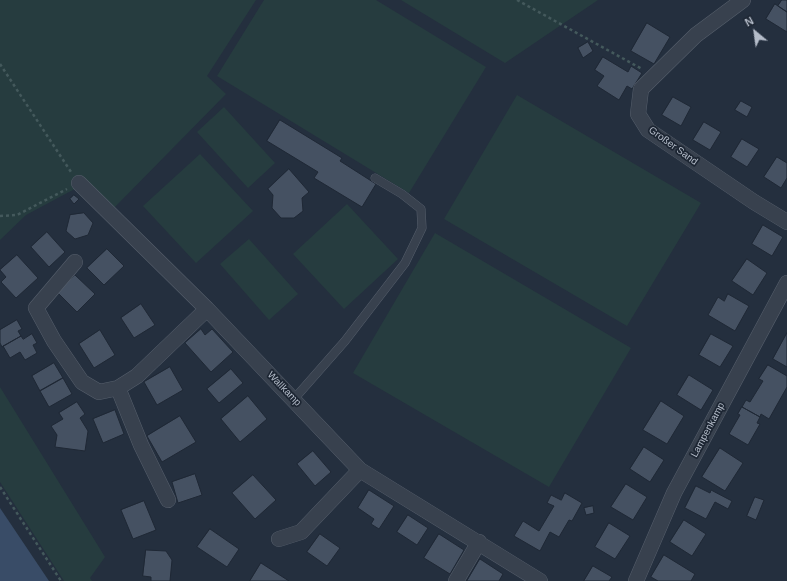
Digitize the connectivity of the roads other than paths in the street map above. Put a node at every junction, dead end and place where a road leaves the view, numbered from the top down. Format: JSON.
{"nodes":[{"id":1,"x":743,"y":0,"type":"edge"},
{"id":2,"x":375,"y":178,"type":"dead end"},
{"id":3,"x":79,"y":183,"type":"road end"},
{"id":4,"x":787,"y":222,"type":"edge"},
{"id":5,"x":75,"y":262,"type":"dead end"},
{"id":6,"x":787,"y":283,"type":"edge"},
{"id":7,"x":207,"y":309,"type":"junction"},
{"id":8,"x":118,"y":388,"type":"junction"},
{"id":9,"x":294,"y":399,"type":"junction"},
{"id":10,"x":360,"y":470,"type":"junction"},
{"id":11,"x":168,"y":500,"type":"dead end"},
{"id":12,"x":279,"y":539,"type":"dead end"},
{"id":13,"x":479,"y":542,"type":"junction"},
{"id":14,"x":456,"y":581,"type":"edge"},
{"id":15,"x":540,"y":581,"type":"edge"},
{"id":16,"x":636,"y":581,"type":"edge"}],
"edges":[{"from":1,"to":4,"type":"street","name":"Großer Sand"},
{"from":2,"to":9,"type":"lane"},
{"from":3,"to":7,"type":"street","name":"Wallkamp"},
{"from":5,"to":8,"type":"street"},
{"from":6,"to":16,"type":"street","name":"Lampenkamp"},
{"from":7,"to":8,"type":"street"},
{"from":7,"to":9,"type":"street","name":"Wallkamp"},
{"from":8,"to":11,"type":"street"},
{"from":9,"to":10,"type":"street","name":"Wallkamp"},
{"from":10,"to":12,"type":"street"},
{"from":10,"to":13,"type":"street","name":"Wallkamp"},
{"from":13,"to":14,"type":"street"},
{"from":13,"to":15,"type":"street","name":"Wallkamp"}]}
